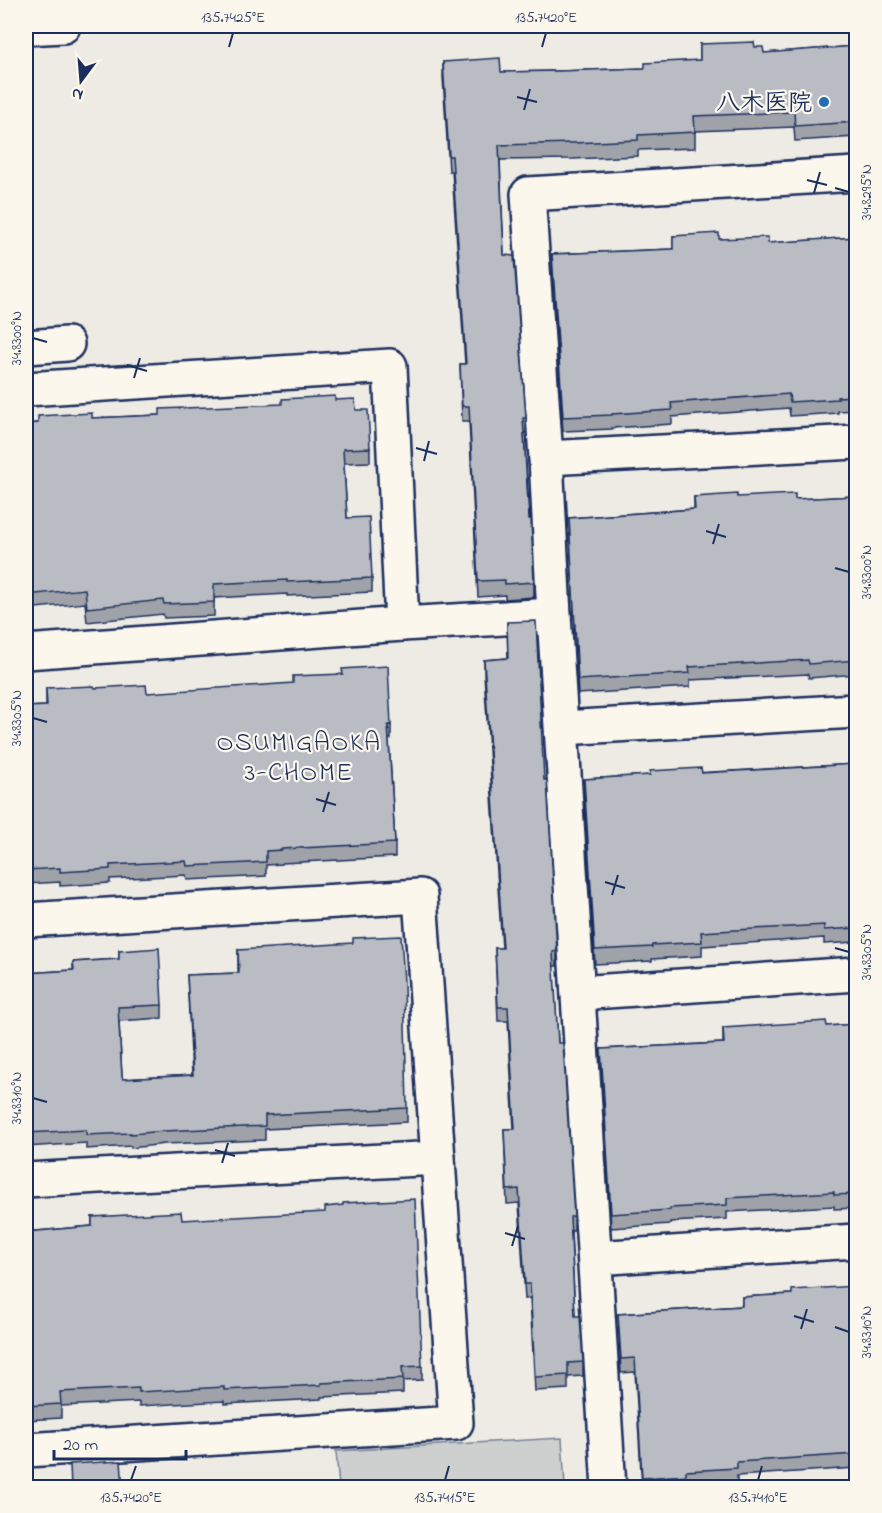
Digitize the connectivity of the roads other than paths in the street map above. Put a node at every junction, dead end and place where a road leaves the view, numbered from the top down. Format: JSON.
{"nodes":[{"id":1,"x":63,"y":26,"type":"edge"},
{"id":2,"x":26,"y":27,"type":"edge"},
{"id":3,"x":856,"y":174,"type":"edge"},
{"id":4,"x":67,"y":344,"type":"dead end"},
{"id":5,"x":26,"y":347,"type":"edge"},
{"id":6,"x":26,"y":389,"type":"edge"},
{"id":7,"x":856,"y":442,"type":"edge"},
{"id":8,"x":546,"y":458,"type":"junction"},
{"id":9,"x":554,"y":615,"type":"junction"},
{"id":10,"x":402,"y":624,"type":"junction"},
{"id":11,"x":26,"y":652,"type":"edge"},
{"id":12,"x":856,"y":711,"type":"edge"},
{"id":13,"x":562,"y":728,"type":"junction"},
{"id":14,"x":26,"y":920,"type":"edge"},
{"id":15,"x":856,"y":975,"type":"edge"},
{"id":16,"x":578,"y":993,"type":"junction"},
{"id":17,"x":438,"y":1158,"type":"junction"},
{"id":18,"x":26,"y":1180,"type":"edge"},
{"id":19,"x":856,"y":1241,"type":"edge"},
{"id":20,"x":595,"y":1258,"type":"junction"},
{"id":21,"x":26,"y":1450,"type":"edge"},
{"id":22,"x":609,"y":1488,"type":"edge"}],
"edges":[{"from":1,"to":2,"type":"street"},
{"from":3,"to":8,"type":"street"},
{"from":4,"to":5,"type":"street"},
{"from":6,"to":10,"type":"street"},
{"from":7,"to":8,"type":"street"},
{"from":8,"to":9,"type":"street"},
{"from":9,"to":10,"type":"street"},
{"from":9,"to":13,"type":"street"},
{"from":10,"to":11,"type":"street"},
{"from":12,"to":13,"type":"street"},
{"from":13,"to":16,"type":"street"},
{"from":14,"to":17,"type":"street"},
{"from":15,"to":16,"type":"street"},
{"from":16,"to":20,"type":"street"},
{"from":17,"to":18,"type":"street"},
{"from":17,"to":21,"type":"street"},
{"from":19,"to":20,"type":"street"},
{"from":20,"to":22,"type":"street"}]}
